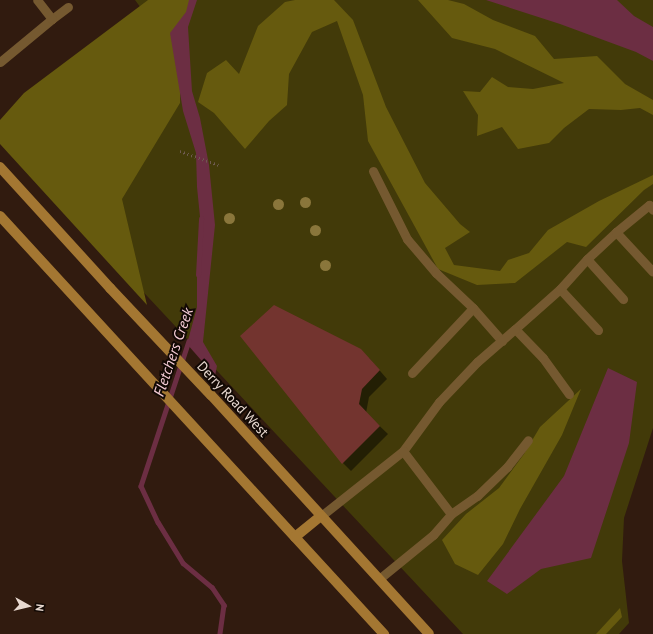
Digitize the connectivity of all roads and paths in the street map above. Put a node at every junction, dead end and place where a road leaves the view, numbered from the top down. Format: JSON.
{"nodes":[{"id":1,"x":38,"y":0,"type":"edge"},
{"id":2,"x":68,"y":7,"type":"dead end"},
{"id":3,"x":52,"y":19,"type":"junction"},
{"id":4,"x":0,"y":62,"type":"edge"},
{"id":5,"x":180,"y":151,"type":"dead end"},
{"id":6,"x":219,"y":165,"type":"dead end"},
{"id":7,"x":0,"y":167,"type":"edge"},
{"id":8,"x":373,"y":171,"type":"dead end"},
{"id":9,"x":652,"y":205,"type":"edge"},
{"id":10,"x":0,"y":216,"type":"edge"},
{"id":11,"x":616,"y":232,"type":"junction"},
{"id":12,"x":587,"y":259,"type":"junction"},
{"id":13,"x":653,"y":272,"type":"edge"},
{"id":14,"x":560,"y":289,"type":"junction"},
{"id":15,"x":623,"y":299,"type":"dead end"},
{"id":16,"x":473,"y":308,"type":"junction"},
{"id":17,"x":515,"y":329,"type":"junction"},
{"id":18,"x":598,"y":330,"type":"dead end"},
{"id":19,"x":502,"y":341,"type":"junction"},
{"id":20,"x":412,"y":374,"type":"dead end"},
{"id":21,"x":569,"y":394,"type":"dead end"},
{"id":22,"x":528,"y":440,"type":"dead end"},
{"id":23,"x":403,"y":451,"type":"junction"},
{"id":24,"x":451,"y":514,"type":"junction"},
{"id":25,"x":321,"y":516,"type":"junction"},
{"id":26,"x":295,"y":537,"type":"junction"},
{"id":27,"x":379,"y":579,"type":"junction"},
{"id":28,"x":384,"y":634,"type":"edge"},
{"id":29,"x":429,"y":634,"type":"edge"}],
"edges":[{"from":1,"to":3,"type":"lane"},
{"from":2,"to":3,"type":"lane"},
{"from":3,"to":4,"type":"lane"},
{"from":5,"to":6,"type":"path"},
{"from":7,"to":25,"type":"main road","name":"Derry Road West"},
{"from":8,"to":16,"type":"lane"},
{"from":9,"to":11,"type":"lane"},
{"from":10,"to":26,"type":"main road"},
{"from":11,"to":12,"type":"lane"},
{"from":11,"to":13,"type":"lane"},
{"from":12,"to":14,"type":"lane"},
{"from":12,"to":15,"type":"lane"},
{"from":14,"to":17,"type":"lane"},
{"from":14,"to":18,"type":"lane"},
{"from":16,"to":19,"type":"lane"},
{"from":16,"to":20,"type":"lane"},
{"from":17,"to":19,"type":"lane"},
{"from":17,"to":21,"type":"lane"},
{"from":19,"to":23,"type":"lane"},
{"from":22,"to":24,"type":"lane"},
{"from":23,"to":24,"type":"lane"},
{"from":23,"to":25,"type":"lane"},
{"from":24,"to":27,"type":"lane"},
{"from":25,"to":26,"type":"main road"},
{"from":25,"to":27,"type":"main road","name":"Derry Road West"},
{"from":26,"to":28,"type":"main road"},
{"from":27,"to":29,"type":"main road","name":"Derry Road West"}]}
